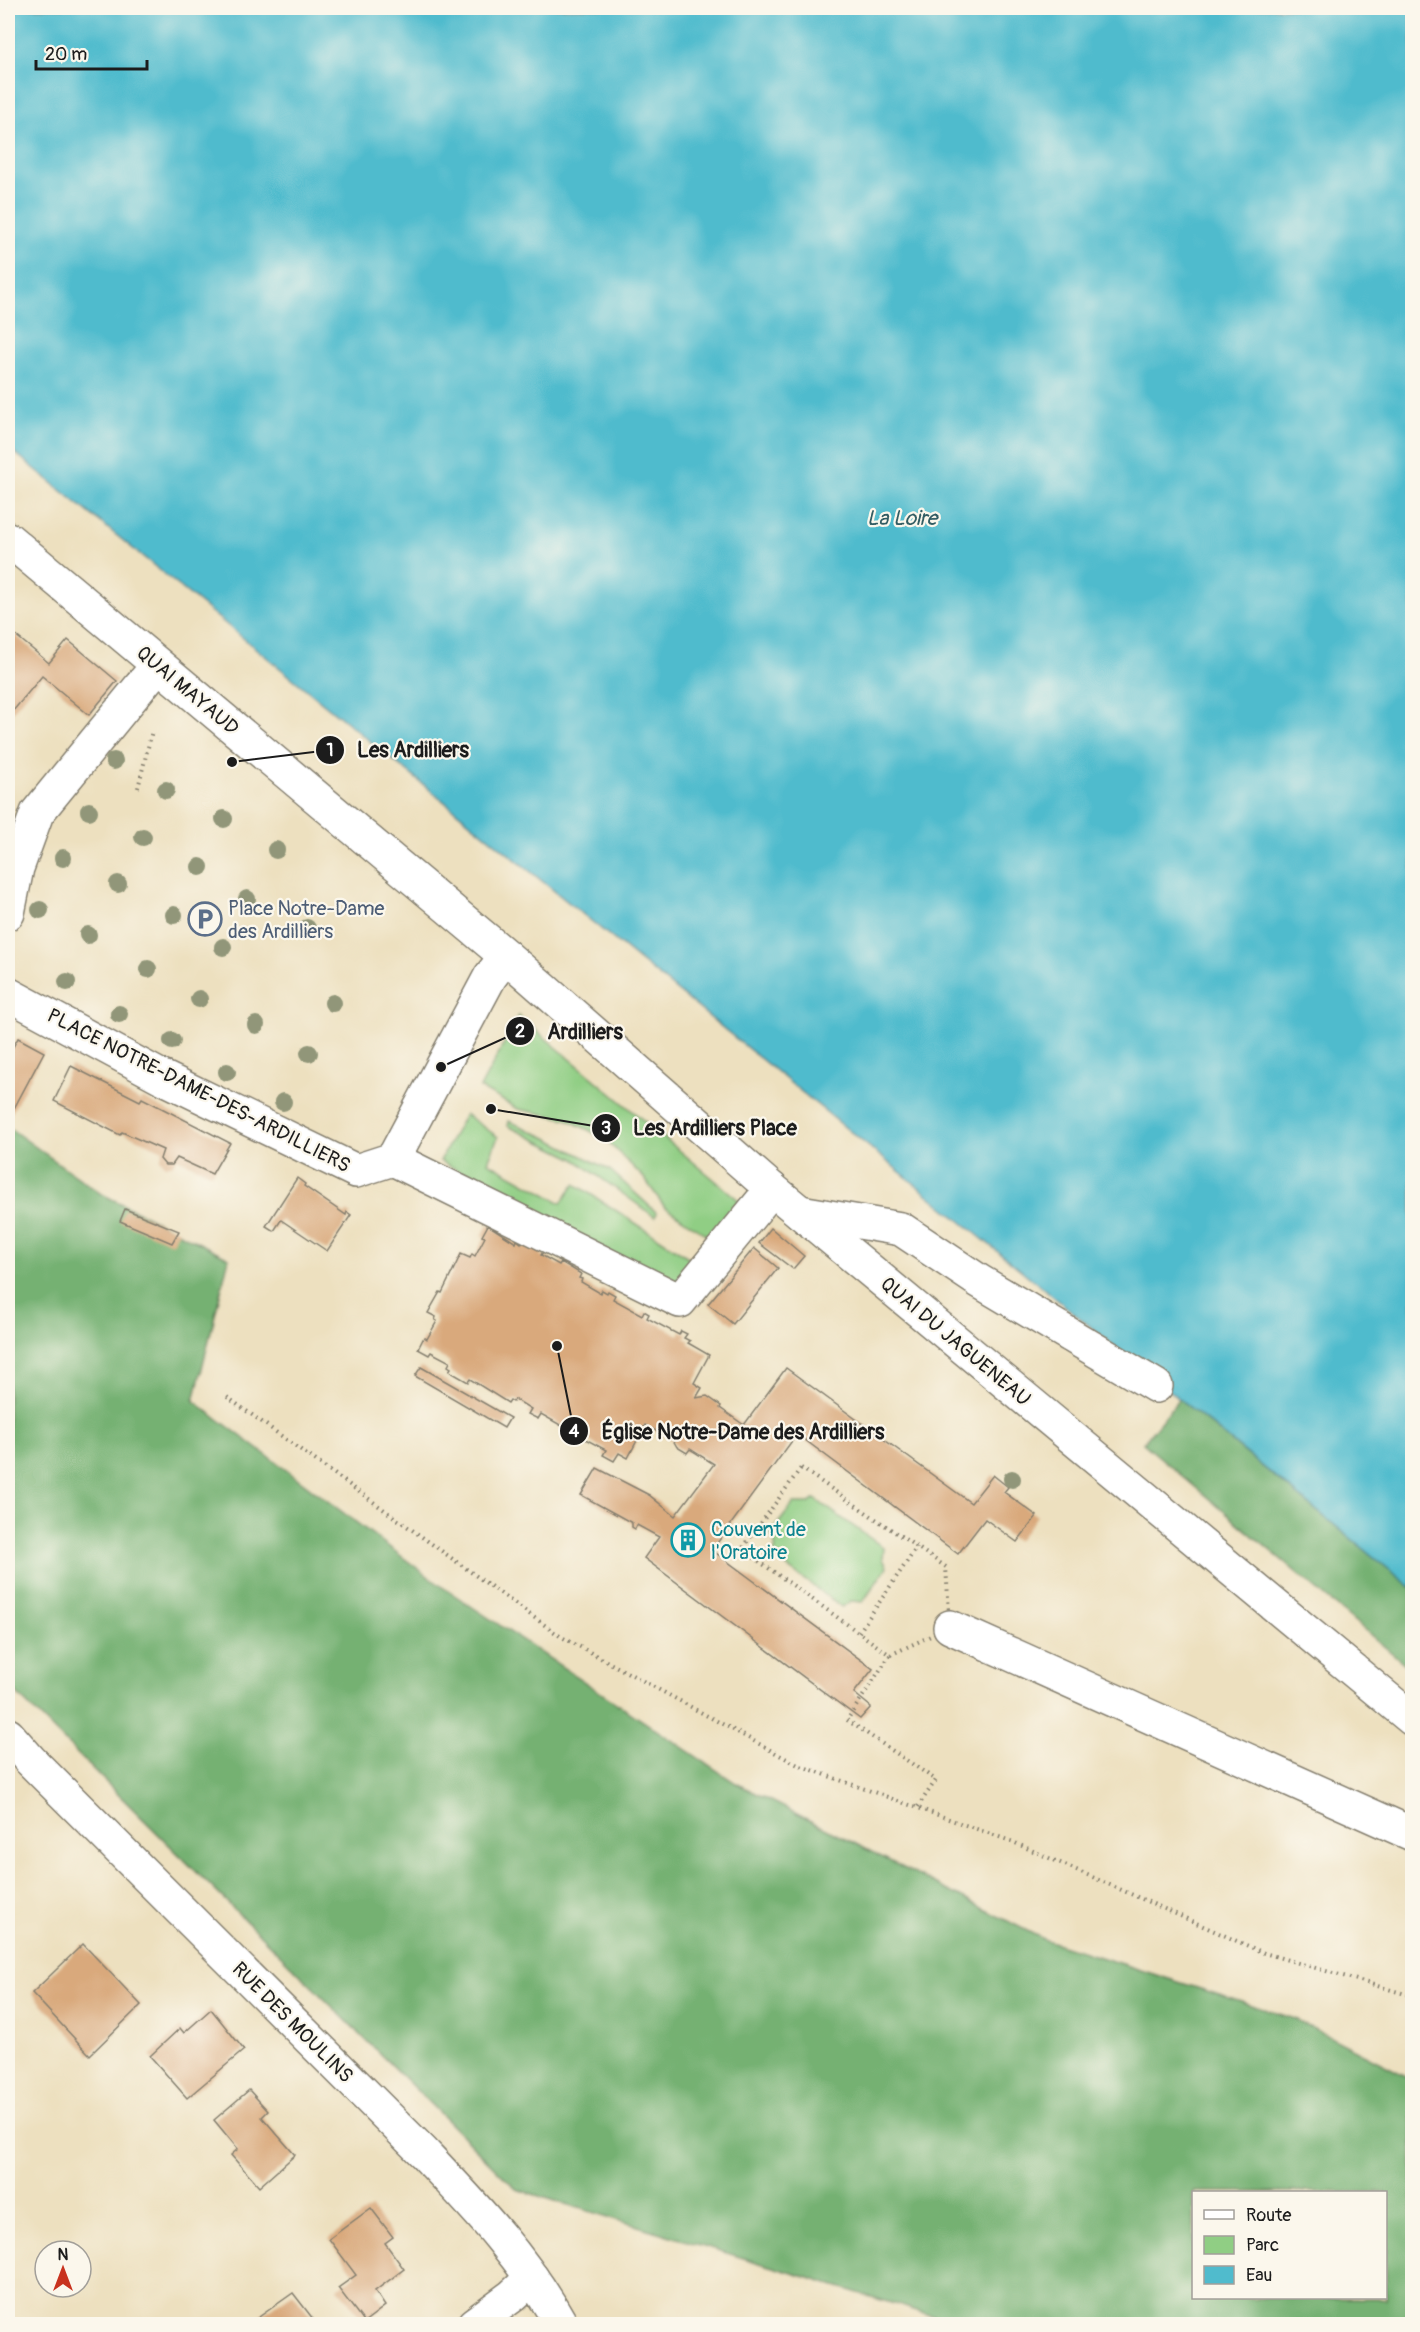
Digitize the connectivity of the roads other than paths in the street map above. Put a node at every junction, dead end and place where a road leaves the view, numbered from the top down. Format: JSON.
{"nodes":[{"id":1,"x":8,"y":539,"type":"edge"},
{"id":2,"x":158,"y":665,"type":"junction"},
{"id":3,"x":8,"y":913,"type":"edge"},
{"id":4,"x":506,"y":956,"type":"junction"},
{"id":5,"x":8,"y":994,"type":"edge"},
{"id":6,"x":393,"y":1159,"type":"junction"},
{"id":7,"x":772,"y":1189,"type":"junction"},
{"id":8,"x":800,"y":1212,"type":"junction"},
{"id":9,"x":1156,"y":1386,"type":"dead end"},
{"id":10,"x":950,"y":1627,"type":"road end"},
{"id":11,"x":1413,"y":1719,"type":"edge"},
{"id":12,"x":8,"y":1735,"type":"edge"},
{"id":13,"x":1413,"y":1834,"type":"edge"},
{"id":14,"x":532,"y":2278,"type":"junction"},
{"id":15,"x":474,"y":2325,"type":"edge"},
{"id":16,"x":561,"y":2325,"type":"edge"}],
"edges":[{"from":1,"to":2,"type":"street","name":"QUAI MAYAUD"},
{"from":2,"to":3,"type":"street"},
{"from":2,"to":4,"type":"street","name":"QUAI MAYAUD"},
{"from":4,"to":6,"type":"street"},
{"from":4,"to":7,"type":"street","name":"QUAI DU JAGUENEAU"},
{"from":5,"to":6,"type":"street","name":"PLACE NOTRE-DAME-DES-ARDILLIERS"},
{"from":6,"to":7,"type":"street"},
{"from":7,"to":8,"type":"street","name":"QUAI DU JAGUENEAU"},
{"from":8,"to":9,"type":"street"},
{"from":8,"to":11,"type":"street","name":"QUAI DU JAGUENEAU"},
{"from":10,"to":13,"type":"street"},
{"from":12,"to":14,"type":"street","name":"RUE DES MOULINS"},
{"from":14,"to":15,"type":"street"},
{"from":14,"to":16,"type":"street","name":"RUE DES MOULINS"}]}
